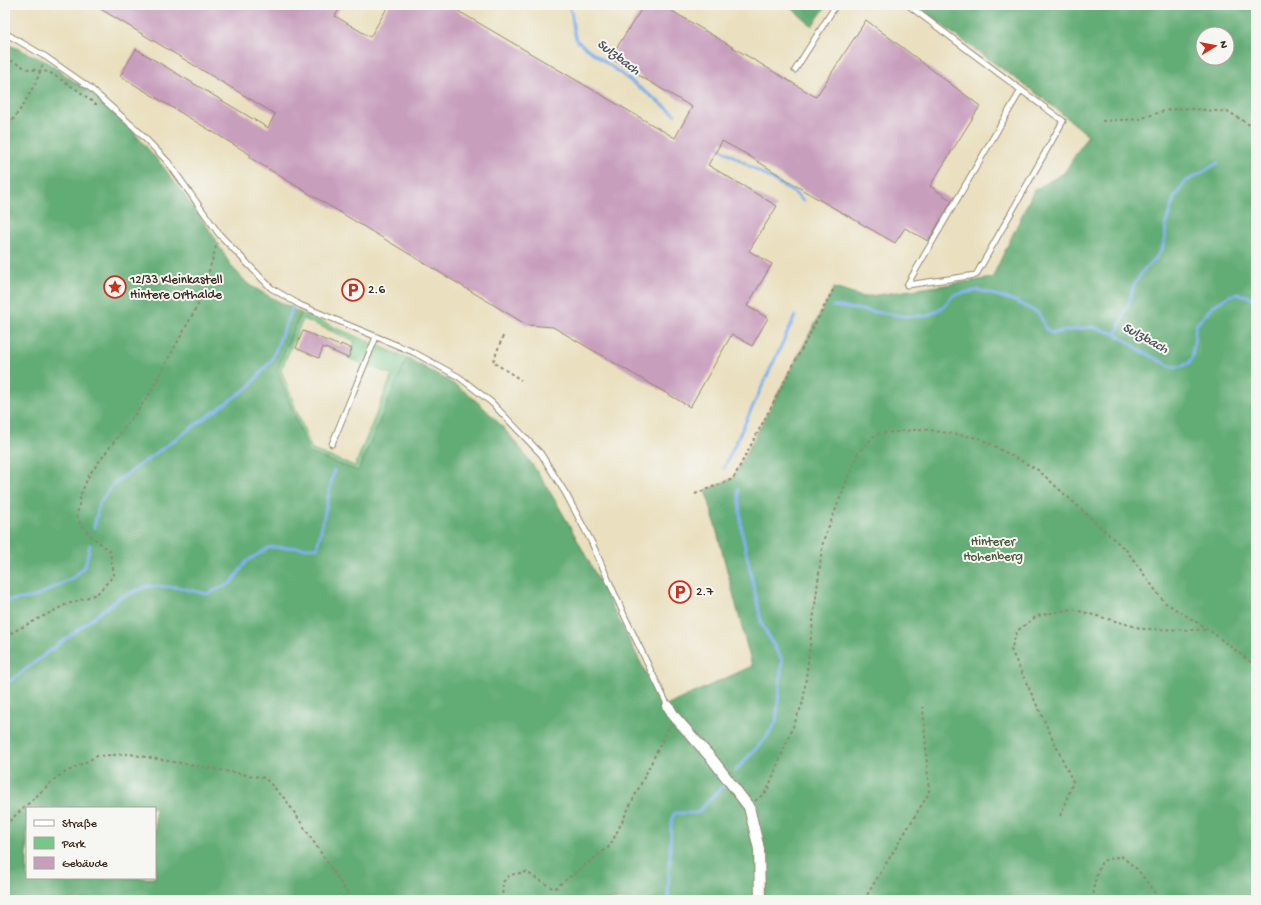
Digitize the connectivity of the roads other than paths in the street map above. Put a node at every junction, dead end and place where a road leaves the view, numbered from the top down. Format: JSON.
{"nodes":[{"id":1,"x":836,"y":5,"type":"edge"},
{"id":2,"x":908,"y":5,"type":"edge"},
{"id":3,"x":5,"y":33,"type":"edge"},
{"id":4,"x":795,"y":70,"type":"dead end"},
{"id":5,"x":1021,"y":90,"type":"junction"},
{"id":6,"x":376,"y":337,"type":"junction"},
{"id":7,"x":332,"y":444,"type":"dead end"},
{"id":8,"x":668,"y":706,"type":"joint"},
{"id":9,"x":760,"y":900,"type":"edge"}],
"edges":[{"from":1,"to":4,"type":"lane"},
{"from":2,"to":5,"type":"lane"},
{"from":3,"to":6,"type":"lane"},
{"from":5,"to":5,"type":"lane"},
{"from":6,"to":7,"type":"lane"},
{"from":6,"to":8,"type":"lane"},
{"from":8,"to":9,"type":"street"}]}
